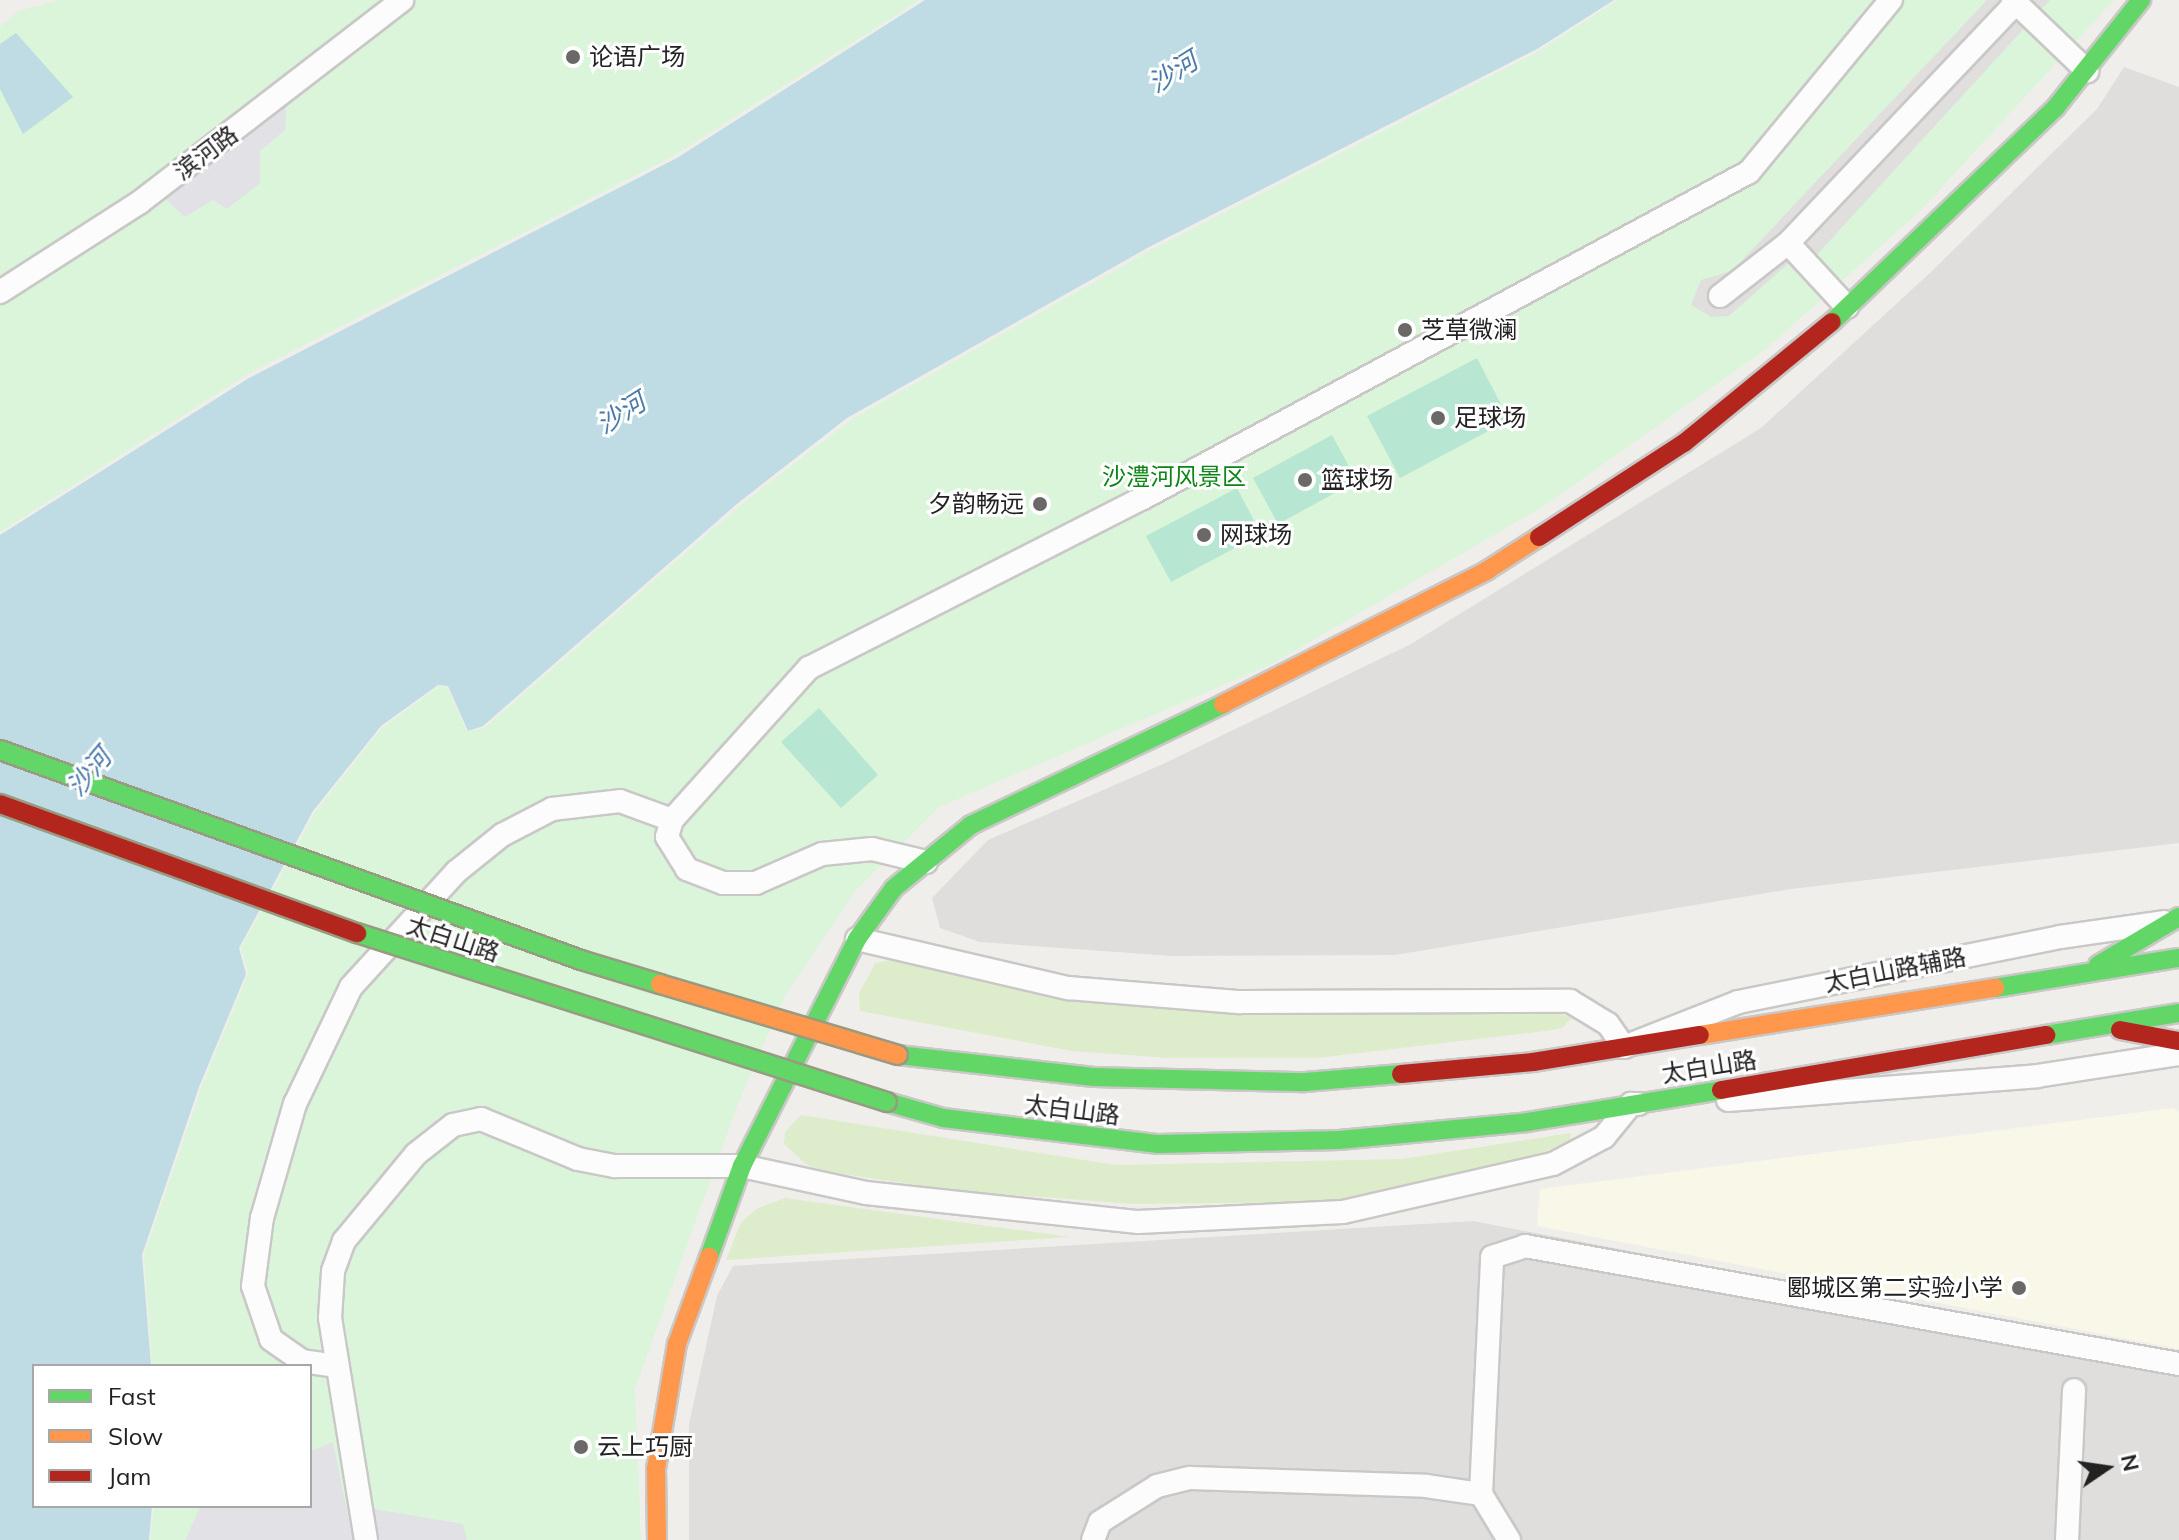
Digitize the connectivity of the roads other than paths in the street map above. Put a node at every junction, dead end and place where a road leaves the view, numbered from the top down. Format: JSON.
{"nodes":[{"id":1,"x":402,"y":0,"type":"edge"},
{"id":2,"x":1891,"y":0,"type":"edge"},
{"id":3,"x":2141,"y":0,"type":"edge"},
{"id":4,"x":2025,"y":5,"type":"edge"},
{"id":5,"x":2087,"y":71,"type":"junction"},
{"id":6,"x":1788,"y":243,"type":"junction"},
{"id":7,"x":0,"y":292,"type":"edge"},
{"id":8,"x":1720,"y":296,"type":"dead end"},
{"id":9,"x":1847,"y":307,"type":"junction"},
{"id":10,"x":0,"y":750,"type":"edge"},
{"id":11,"x":0,"y":804,"type":"edge"},
{"id":12,"x":672,"y":820,"type":"junction"},
{"id":13,"x":926,"y":862,"type":"junction"},
{"id":14,"x":2176,"y":919,"type":"edge"},
{"id":15,"x":857,"y":939,"type":"junction"},
{"id":16,"x":2179,"y":958,"type":"edge"},
{"id":17,"x":2083,"y":974,"type":"junction"},
{"id":18,"x":2179,"y":1013,"type":"edge"},
{"id":19,"x":2098,"y":1026,"type":"junction"},
{"id":20,"x":2179,"y":1041,"type":"edge"},
{"id":21,"x":1624,"y":1047,"type":"junction"},
{"id":22,"x":2179,"y":1054,"type":"edge"},
{"id":23,"x":1631,"y":1104,"type":"junction"},
{"id":24,"x":742,"y":1166,"type":"junction"},
{"id":25,"x":2179,"y":1364,"type":"edge"},
{"id":26,"x":337,"y":1366,"type":"junction"},
{"id":27,"x":2074,"y":1390,"type":"dead end"},
{"id":28,"x":1481,"y":1494,"type":"junction"},
{"id":29,"x":366,"y":1540,"type":"edge"},
{"id":30,"x":657,"y":1540,"type":"edge"},
{"id":31,"x":1093,"y":1540,"type":"edge"},
{"id":32,"x":1509,"y":1540,"type":"edge"},
{"id":33,"x":2067,"y":1540,"type":"edge"}],
"edges":[{"from":1,"to":7,"type":"street","name":"滨河路"},
{"from":2,"to":12,"type":"street"},
{"from":3,"to":5,"type":"main road"},
{"from":4,"to":5,"type":"street"},
{"from":4,"to":6,"type":"street"},
{"from":5,"to":9,"type":"main road"},
{"from":6,"to":8,"type":"street"},
{"from":6,"to":9,"type":"street"},
{"from":9,"to":13,"type":"main road"},
{"from":10,"to":21,"type":"main road","name":"太白山路","bridge":true},
{"from":11,"to":23,"type":"main road","name":"太白山路","bridge":true},
{"from":12,"to":13,"type":"street"},
{"from":12,"to":26,"type":"street"},
{"from":13,"to":15,"type":"main road"},
{"from":14,"to":17,"type":"main road"},
{"from":14,"to":21,"type":"street","name":"太白山路辅路"},
{"from":15,"to":21,"type":"street"},
{"from":15,"to":24,"type":"main road"},
{"from":16,"to":17,"type":"main road","name":"太白山路"},
{"from":17,"to":21,"type":"main road","name":"太白山路"},
{"from":18,"to":19,"type":"main road","name":"太白山路"},
{"from":19,"to":20,"type":"main road"},
{"from":19,"to":23,"type":"main road","name":"太白山路"},
{"from":22,"to":23,"type":"street"},
{"from":23,"to":24,"type":"street"},
{"from":24,"to":26,"type":"street"},
{"from":24,"to":30,"type":"main road"},
{"from":25,"to":28,"type":"street"},
{"from":26,"to":29,"type":"street"},
{"from":27,"to":33,"type":"street"},
{"from":28,"to":31,"type":"street"},
{"from":28,"to":32,"type":"street"}]}
